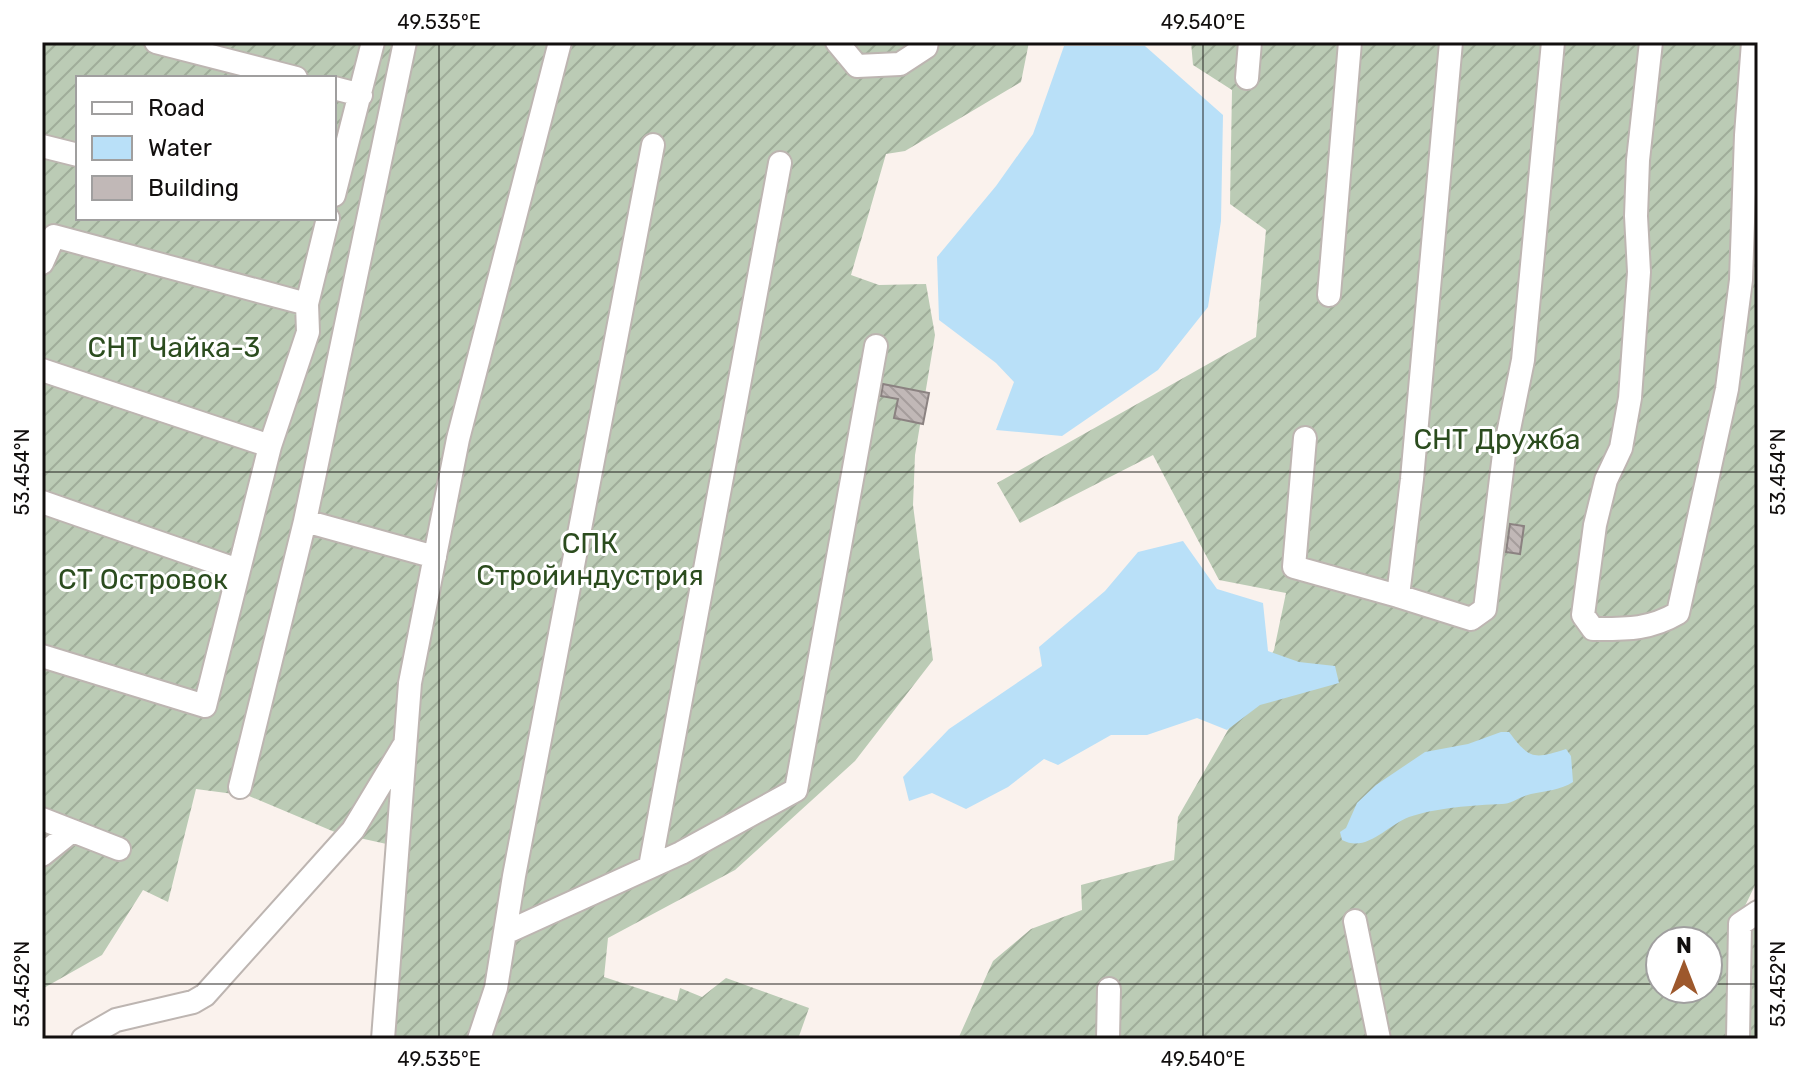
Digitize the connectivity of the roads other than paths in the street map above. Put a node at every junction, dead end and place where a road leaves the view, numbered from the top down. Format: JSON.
{"nodes":[{"id":1,"x":156,"y":42,"type":"edge"},
{"id":2,"x":373,"y":42,"type":"edge"},
{"id":3,"x":405,"y":42,"type":"edge"},
{"id":4,"x":560,"y":42,"type":"edge"},
{"id":5,"x":837,"y":42,"type":"edge"},
{"id":6,"x":927,"y":42,"type":"edge"},
{"id":7,"x":1250,"y":42,"type":"edge"},
{"id":8,"x":1350,"y":42,"type":"edge"},
{"id":9,"x":1451,"y":42,"type":"edge"},
{"id":10,"x":1553,"y":42,"type":"edge"},
{"id":11,"x":1651,"y":42,"type":"edge"},
{"id":12,"x":1753,"y":42,"type":"edge"},
{"id":13,"x":288,"y":76,"type":"edge"},
{"id":14,"x":1247,"y":78,"type":"dead end"},
{"id":15,"x":336,"y":89,"type":"edge"},
{"id":16,"x":361,"y":95,"type":"junction"},
{"id":17,"x":653,"y":145,"type":"dead end"},
{"id":18,"x":42,"y":146,"type":"edge"},
{"id":19,"x":76,"y":154,"type":"edge"},
{"id":20,"x":780,"y":163,"type":"dead end"},
{"id":21,"x":336,"y":188,"type":"edge"},
{"id":22,"x":325,"y":220,"type":"edge"},
{"id":23,"x":42,"y":263,"type":"edge"},
{"id":24,"x":1329,"y":295,"type":"dead end"},
{"id":25,"x":307,"y":304,"type":"junction"},
{"id":26,"x":876,"y":346,"type":"dead end"},
{"id":27,"x":42,"y":370,"type":"edge"},
{"id":28,"x":1305,"y":438,"type":"dead end"},
{"id":29,"x":270,"y":446,"type":"junction"},
{"id":30,"x":42,"y":502,"type":"edge"},
{"id":31,"x":305,"y":521,"type":"junction"},
{"id":32,"x":435,"y":557,"type":"junction"},
{"id":33,"x":238,"y":570,"type":"junction"},
{"id":34,"x":1398,"y":596,"type":"junction"},
{"id":35,"x":42,"y":656,"type":"edge"},
{"id":36,"x":405,"y":743,"type":"junction"},
{"id":37,"x":240,"y":787,"type":"dead end"},
{"id":38,"x":42,"y":819,"type":"edge"},
{"id":39,"x":72,"y":831,"type":"junction"},
{"id":40,"x":119,"y":849,"type":"dead end"},
{"id":41,"x":42,"y":855,"type":"edge"},
{"id":42,"x":650,"y":867,"type":"junction"},
{"id":43,"x":1758,"y":912,"type":"edge"},
{"id":44,"x":1355,"y":921,"type":"dead end"},
{"id":45,"x":505,"y":933,"type":"junction"},
{"id":46,"x":1109,"y":989,"type":"dead end"},
{"id":47,"x":83,"y":1039,"type":"edge"},
{"id":48,"x":383,"y":1039,"type":"edge"},
{"id":49,"x":479,"y":1039,"type":"edge"},
{"id":50,"x":1108,"y":1039,"type":"edge"},
{"id":51,"x":1379,"y":1039,"type":"edge"},
{"id":52,"x":1738,"y":1039,"type":"edge"}],
"edges":[{"from":1,"to":13,"type":"street"},
{"from":2,"to":16,"type":"street"},
{"from":3,"to":31,"type":"street"},
{"from":4,"to":32,"type":"street"},
{"from":5,"to":6,"type":"street"},
{"from":7,"to":14,"type":"street"},
{"from":8,"to":24,"type":"street"},
{"from":9,"to":34,"type":"street"},
{"from":10,"to":34,"type":"street"},
{"from":11,"to":12,"type":"street"},
{"from":15,"to":16,"type":"street"},
{"from":16,"to":21,"type":"street"},
{"from":17,"to":45,"type":"street"},
{"from":18,"to":19,"type":"street"},
{"from":20,"to":42,"type":"street"},
{"from":22,"to":25,"type":"street"},
{"from":23,"to":25,"type":"street"},
{"from":25,"to":29,"type":"street"},
{"from":26,"to":42,"type":"street"},
{"from":27,"to":29,"type":"street"},
{"from":28,"to":34,"type":"street"},
{"from":29,"to":33,"type":"street"},
{"from":30,"to":33,"type":"street"},
{"from":31,"to":32,"type":"street"},
{"from":31,"to":37,"type":"street"},
{"from":32,"to":36,"type":"street"},
{"from":33,"to":35,"type":"street"},
{"from":36,"to":47,"type":"street"},
{"from":36,"to":48,"type":"street"},
{"from":38,"to":39,"type":"street"},
{"from":39,"to":40,"type":"street"},
{"from":39,"to":41,"type":"street"},
{"from":42,"to":45,"type":"street"},
{"from":43,"to":52,"type":"street"},
{"from":44,"to":51,"type":"street"},
{"from":45,"to":49,"type":"street"},
{"from":46,"to":50,"type":"street"}]}
